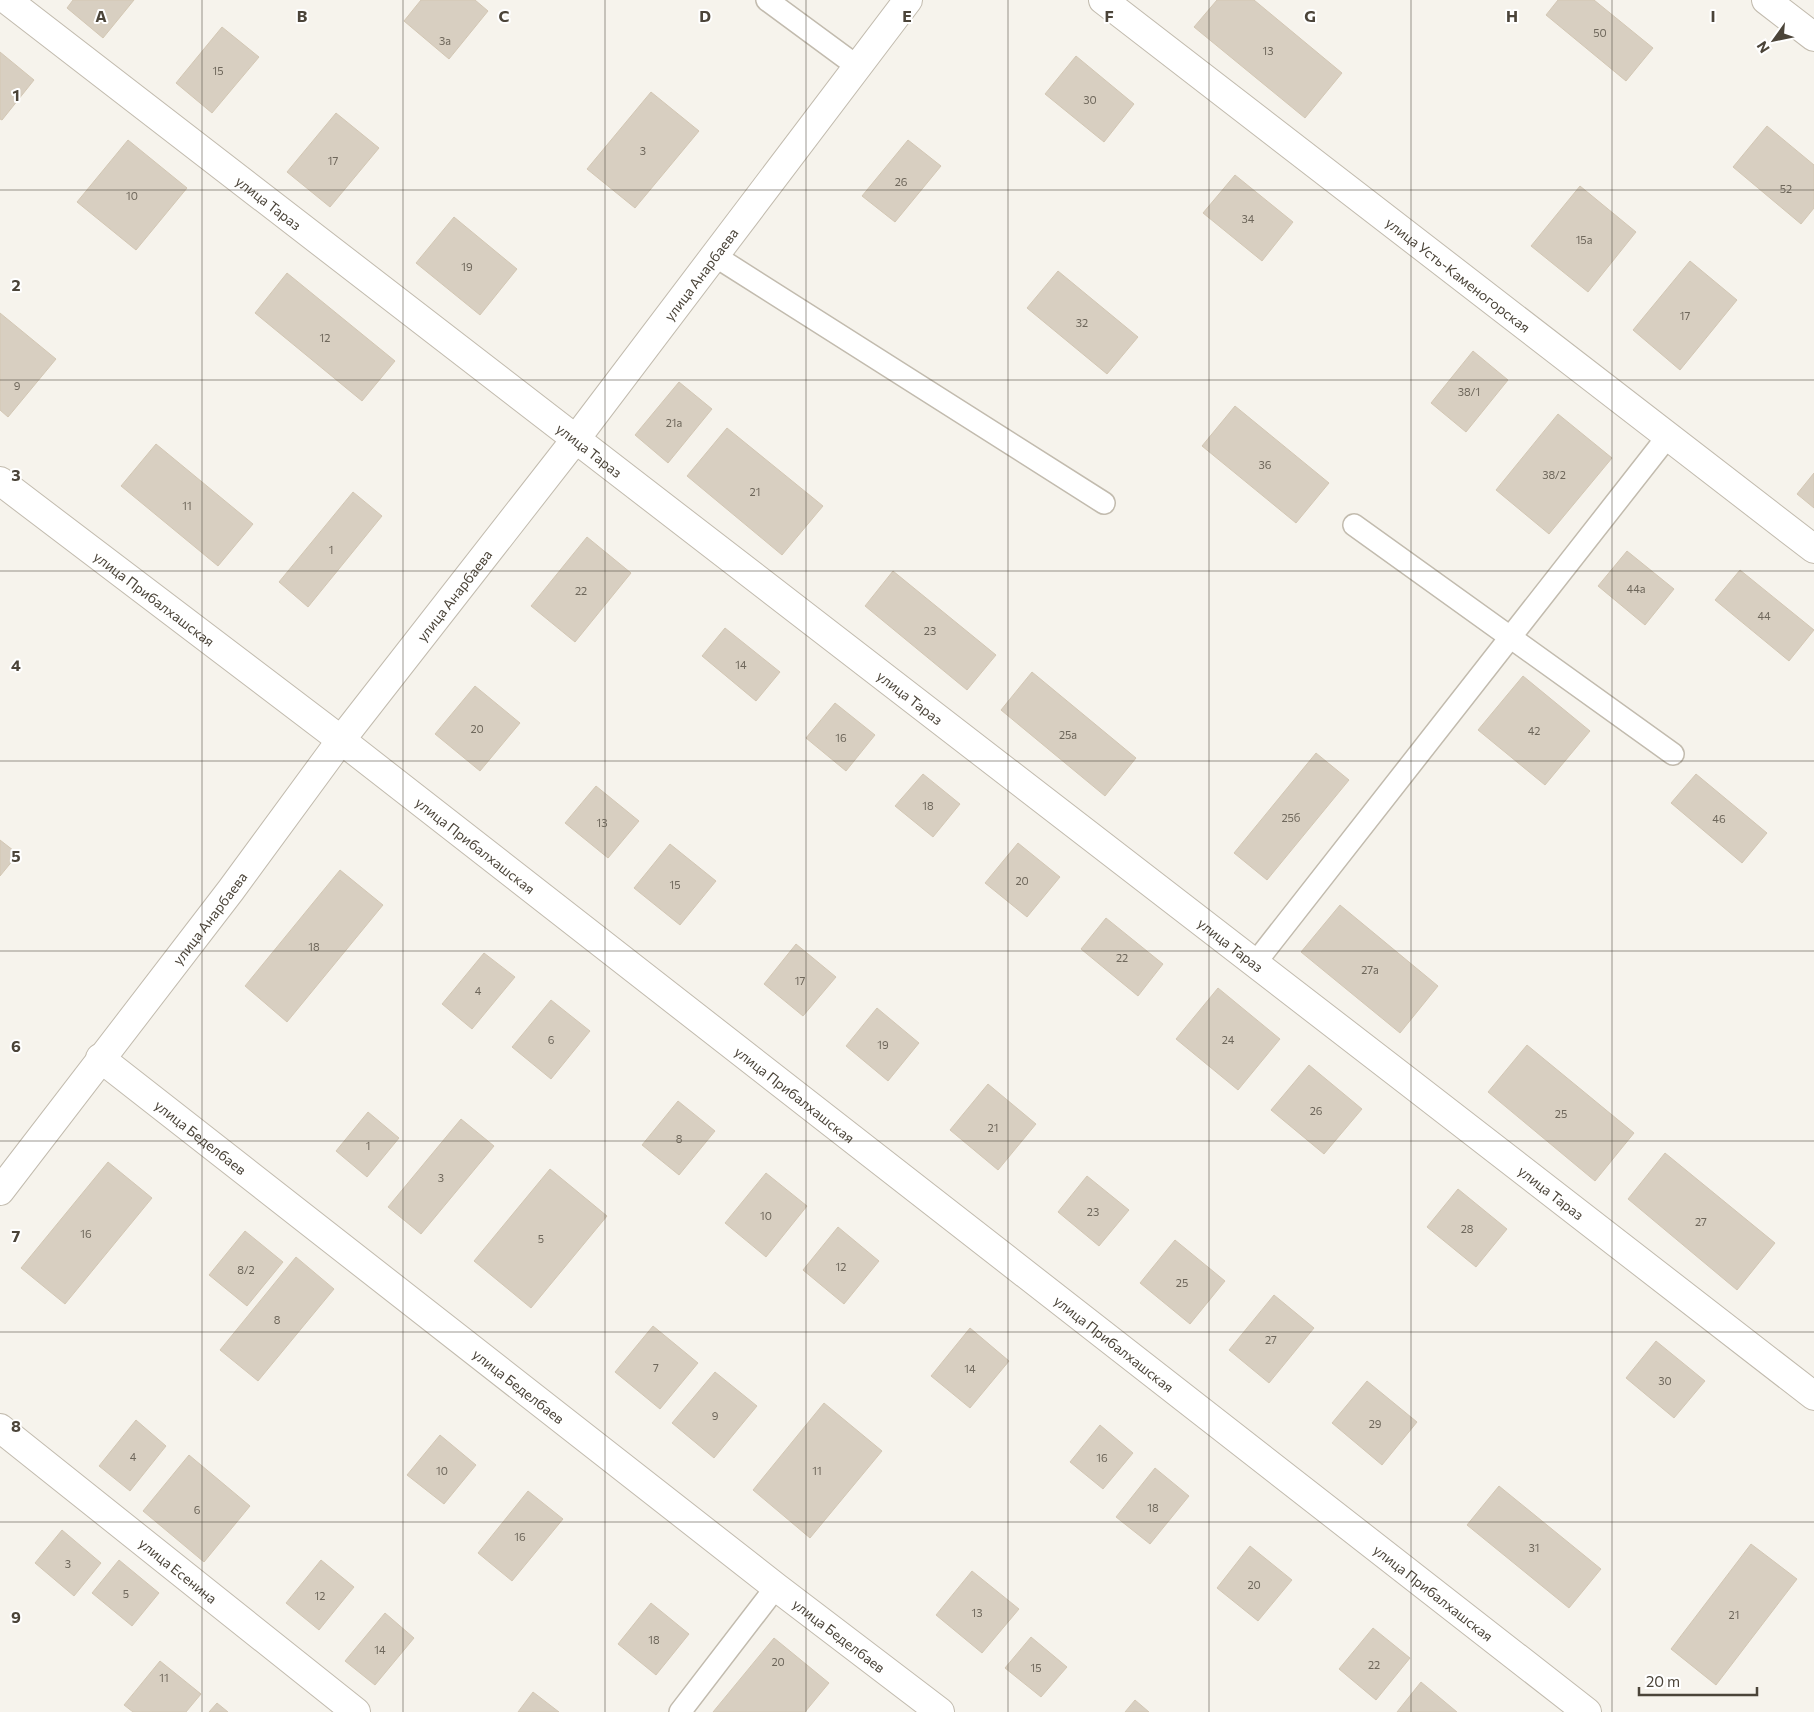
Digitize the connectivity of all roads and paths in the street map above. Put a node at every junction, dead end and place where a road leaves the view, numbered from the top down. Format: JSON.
{"nodes":[{"id":1,"x":7,"y":0,"type":"edge"},
{"id":2,"x":767,"y":0,"type":"edge"},
{"id":3,"x":908,"y":0,"type":"edge"},
{"id":4,"x":1103,"y":0,"type":"edge"},
{"id":5,"x":1766,"y":0,"type":"edge"},
{"id":6,"x":1814,"y":37,"type":"edge"},
{"id":7,"x":858,"y":67,"type":"junction"},
{"id":8,"x":715,"y":256,"type":"junction"},
{"id":9,"x":1668,"y":436,"type":"junction"},
{"id":10,"x":575,"y":440,"type":"junction"},
{"id":11,"x":0,"y":481,"type":"edge"},
{"id":12,"x":1104,"y":504,"type":"dead end"},
{"id":13,"x":1354,"y":525,"type":"dead end"},
{"id":14,"x":1814,"y":549,"type":"edge"},
{"id":15,"x":1511,"y":638,"type":"junction"},
{"id":16,"x":341,"y":740,"type":"junction"},
{"id":17,"x":1673,"y":754,"type":"dead end"},
{"id":18,"x":1256,"y":962,"type":"junction"},
{"id":19,"x":100,"y":1058,"type":"junction"},
{"id":20,"x":0,"y":1191,"type":"edge"},
{"id":21,"x":1814,"y":1396,"type":"edge"},
{"id":22,"x":0,"y":1428,"type":"edge"},
{"id":23,"x":776,"y":1587,"type":"junction"},
{"id":24,"x":356,"y":1712,"type":"edge"},
{"id":25,"x":680,"y":1712,"type":"edge"},
{"id":26,"x":940,"y":1712,"type":"edge"},
{"id":27,"x":1587,"y":1712,"type":"edge"}],
"edges":[{"from":1,"to":10,"type":"street","name":"улица Тараз"},
{"from":2,"to":7,"type":"lane"},
{"from":3,"to":7,"type":"street","name":"улица Анарбаева"},
{"from":4,"to":9,"type":"street","name":"улица Усть-Каменогорская"},
{"from":5,"to":6,"type":"street"},
{"from":7,"to":8,"type":"street","name":"улица Анарбаева"},
{"from":8,"to":10,"type":"street","name":"улица Анарбаева"},
{"from":8,"to":12,"type":"lane"},
{"from":9,"to":14,"type":"street","name":"улица Усть-Каменогорская"},
{"from":9,"to":15,"type":"lane"},
{"from":10,"to":16,"type":"street","name":"улица Анарбаева"},
{"from":10,"to":18,"type":"street","name":"улица Тараз"},
{"from":11,"to":16,"type":"street","name":"улица Прибалхашская"},
{"from":13,"to":15,"type":"lane"},
{"from":15,"to":17,"type":"lane"},
{"from":15,"to":18,"type":"lane"},
{"from":16,"to":19,"type":"street","name":"улица Анарбаева"},
{"from":16,"to":27,"type":"street","name":"улица Прибалхашская"},
{"from":18,"to":21,"type":"street","name":"улица Тараз"},
{"from":19,"to":20,"type":"street","name":"улица Анарбаева"},
{"from":19,"to":23,"type":"street","name":"улица Беделбаев"},
{"from":22,"to":24,"type":"street","name":"улица Есенина"},
{"from":23,"to":25,"type":"lane"},
{"from":23,"to":26,"type":"street","name":"улица Беделбаев"}]}
